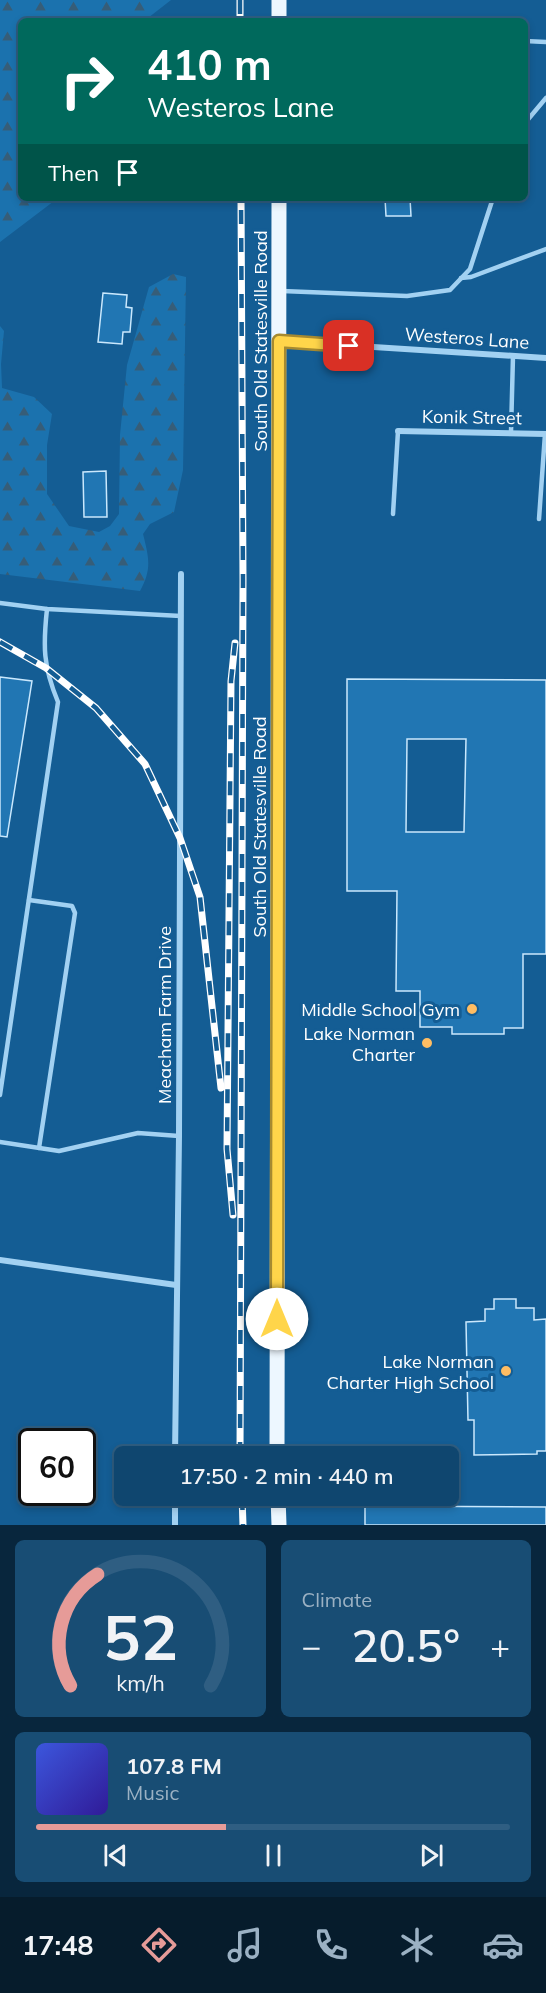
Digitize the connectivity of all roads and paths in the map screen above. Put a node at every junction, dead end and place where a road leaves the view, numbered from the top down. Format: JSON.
{"nodes":[{"id":1,"x":279,"y":0,"type":"edge"},
{"id":2,"x":279,"y":18,"type":"edge"},
{"id":3,"x":528,"y":41,"type":"edge"},
{"id":4,"x":546,"y":42,"type":"edge"},
{"id":5,"x":546,"y":98,"type":"edge"},
{"id":6,"x":528,"y":119,"type":"edge"},
{"id":7,"x":279,"y":201,"type":"edge"},
{"id":8,"x":492,"y":201,"type":"edge"},
{"id":9,"x":546,"y":249,"type":"edge"},
{"id":10,"x":460,"y":279,"type":"junction"},
{"id":11,"x":279,"y":291,"type":"junction"},
{"id":12,"x":279,"y":341,"type":"junction"},
{"id":13,"x":513,"y":356,"type":"junction"},
{"id":14,"x":546,"y":358,"type":"edge"},
{"id":15,"x":398,"y":431,"type":"joint"},
{"id":16,"x":511,"y":432,"type":"junction"},
{"id":17,"x":545,"y":434,"type":"edge"},
{"id":18,"x":393,"y":514,"type":"dead end"},
{"id":19,"x":539,"y":519,"type":"dead end"},
{"id":20,"x":181,"y":574,"type":"dead end"},
{"id":21,"x":0,"y":603,"type":"edge"},
{"id":22,"x":47,"y":609,"type":"junction"},
{"id":23,"x":181,"y":616,"type":"junction"},
{"id":24,"x":29,"y":900,"type":"junction"},
{"id":25,"x":0,"y":1095,"type":"edge"},
{"id":26,"x":179,"y":1136,"type":"junction"},
{"id":27,"x":0,"y":1142,"type":"edge"},
{"id":28,"x":39,"y":1148,"type":"junction"},
{"id":29,"x":0,"y":1260,"type":"edge"},
{"id":30,"x":176,"y":1285,"type":"junction"},
{"id":31,"x":175,"y":1446,"type":"edge"},
{"id":32,"x":277,"y":1446,"type":"edge"},
{"id":33,"x":175,"y":1506,"type":"edge"},
{"id":34,"x":278,"y":1506,"type":"edge"},
{"id":35,"x":175,"y":1525,"type":"edge"},
{"id":36,"x":279,"y":1525,"type":"edge"}],
"edges":[{"from":1,"to":2,"type":"main road"},
{"from":3,"to":4,"type":"lane"},
{"from":5,"to":6,"type":"lane"},
{"from":7,"to":11,"type":"main road","name":"South Old Statesville Road"},
{"from":8,"to":10,"type":"lane"},
{"from":9,"to":10,"type":"lane"},
{"from":10,"to":11,"type":"lane"},
{"from":11,"to":12,"type":"main road","name":"South Old Statesville Road"},
{"from":12,"to":13,"type":"street","name":"Westeros Lane"},
{"from":12,"to":32,"type":"main road","name":"South Old Statesville Road"},
{"from":13,"to":14,"type":"street","name":"Westeros Lane"},
{"from":13,"to":16,"type":"lane"},
{"from":15,"to":16,"type":"street","name":"Konik Street"},
{"from":15,"to":18,"type":"lane"},
{"from":16,"to":17,"type":"street","name":"Konik Street"},
{"from":17,"to":19,"type":"lane"},
{"from":20,"to":23,"type":"street","name":"Meacham Farm Drive"},
{"from":21,"to":22,"type":"lane"},
{"from":22,"to":23,"type":"lane"},
{"from":22,"to":24,"type":"lane"},
{"from":23,"to":26,"type":"street","name":"Meacham Farm Drive"},
{"from":24,"to":25,"type":"lane"},
{"from":24,"to":28,"type":"lane"},
{"from":26,"to":28,"type":"lane"},
{"from":26,"to":30,"type":"street","name":"Meacham Farm Drive"},
{"from":27,"to":28,"type":"lane"},
{"from":29,"to":30,"type":"street"},
{"from":30,"to":31,"type":"street","name":"Meacham Farm Drive"},
{"from":33,"to":35,"type":"street"},
{"from":34,"to":36,"type":"main road"}]}
